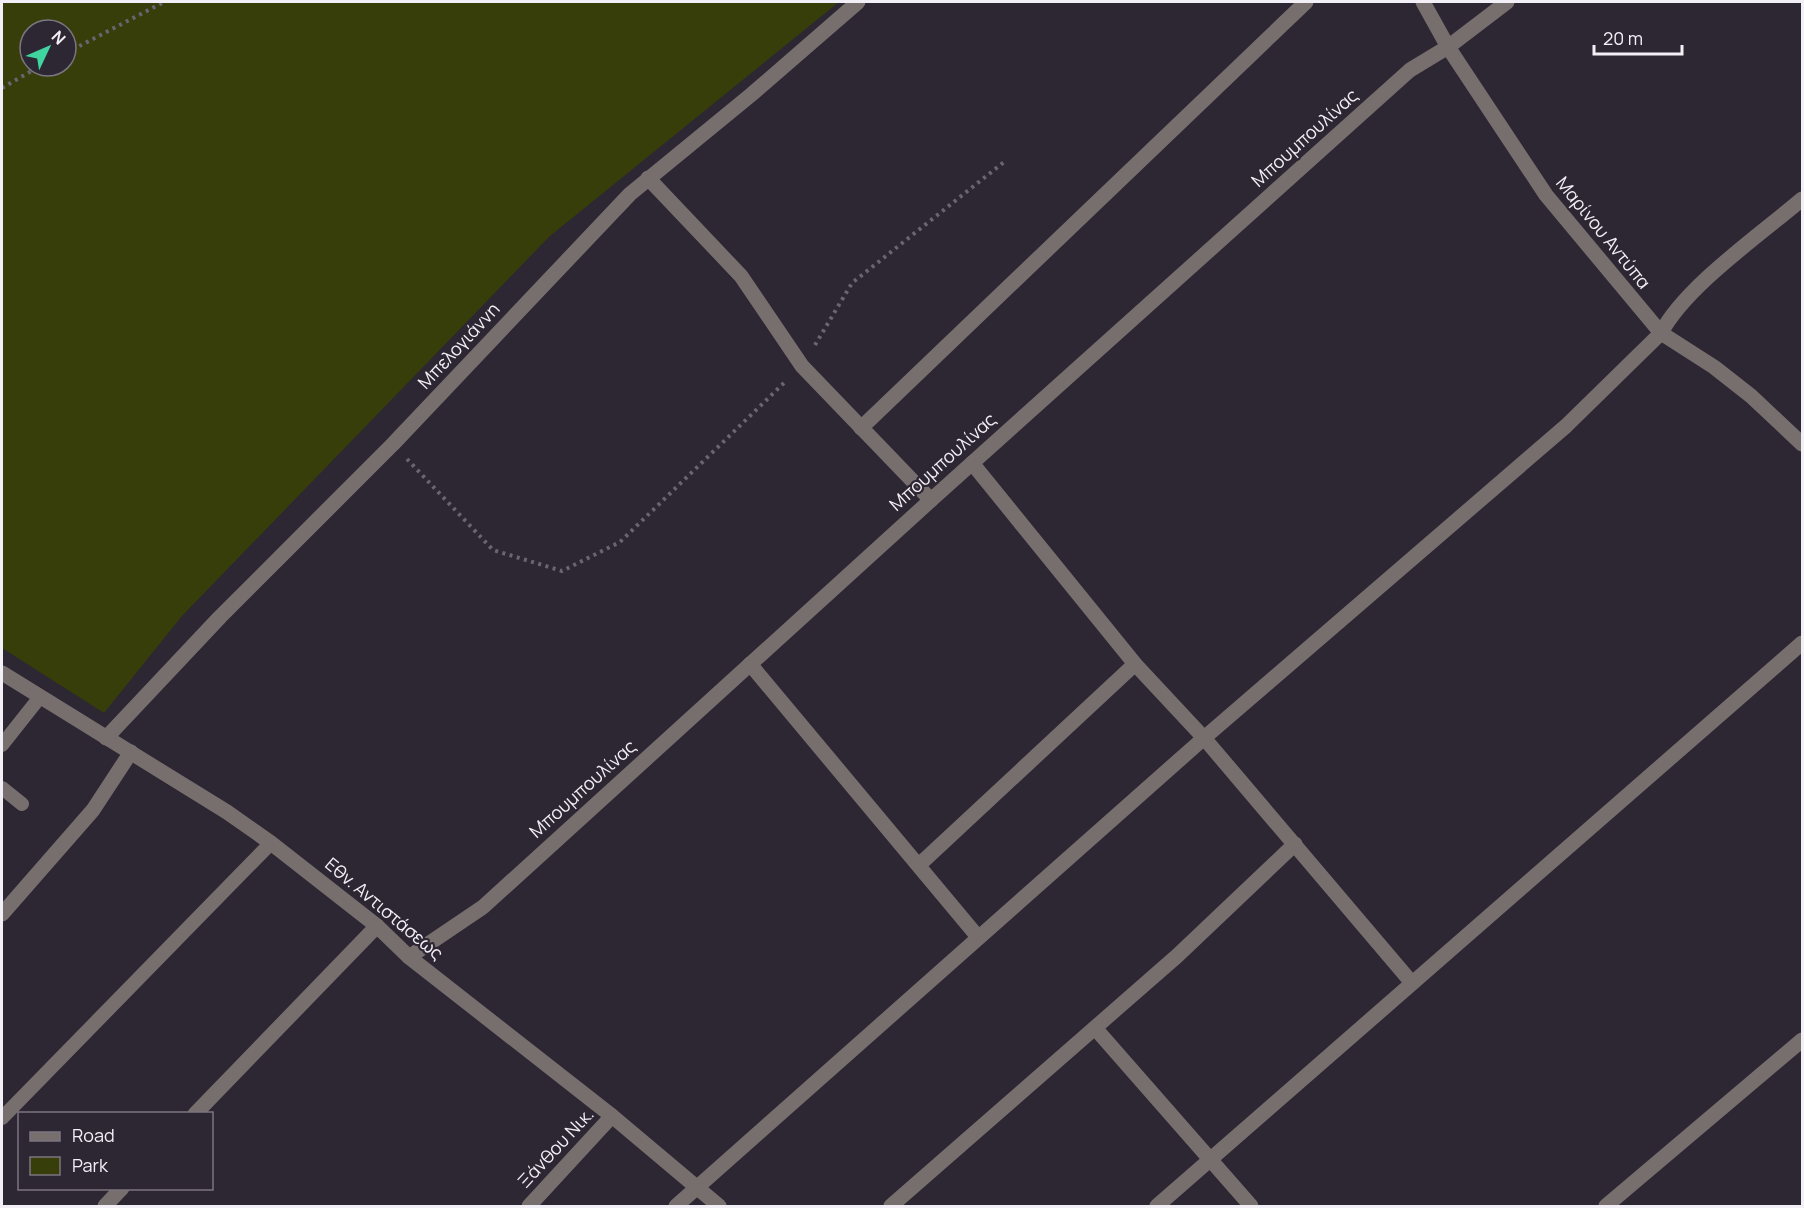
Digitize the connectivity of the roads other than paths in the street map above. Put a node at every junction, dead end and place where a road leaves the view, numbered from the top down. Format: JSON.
{"nodes":[{"id":1,"x":858,"y":2,"type":"edge"},
{"id":2,"x":1306,"y":2,"type":"edge"},
{"id":3,"x":1423,"y":2,"type":"edge"},
{"id":4,"x":1507,"y":2,"type":"edge"},
{"id":5,"x":1448,"y":47,"type":"junction"},
{"id":6,"x":648,"y":178,"type":"junction"},
{"id":7,"x":1803,"y":199,"type":"edge"},
{"id":8,"x":1661,"y":333,"type":"junction"},
{"id":9,"x":861,"y":428,"type":"junction"},
{"id":10,"x":1803,"y":444,"type":"edge"},
{"id":11,"x":972,"y":463,"type":"junction"},
{"id":12,"x":931,"y":500,"type":"junction"},
{"id":13,"x":1803,"y":644,"type":"edge"},
{"id":14,"x":750,"y":664,"type":"junction"},
{"id":15,"x":1135,"y":664,"type":"junction"},
{"id":16,"x":2,"y":674,"type":"edge"},
{"id":17,"x":40,"y":697,"type":"junction"},
{"id":18,"x":106,"y":738,"type":"junction"},
{"id":19,"x":1204,"y":738,"type":"junction"},
{"id":20,"x":2,"y":745,"type":"edge"},
{"id":21,"x":131,"y":752,"type":"junction"},
{"id":22,"x":2,"y":788,"type":"edge"},
{"id":23,"x":22,"y":804,"type":"dead end"},
{"id":24,"x":271,"y":843,"type":"junction"},
{"id":25,"x":1295,"y":844,"type":"junction"},
{"id":26,"x":919,"y":865,"type":"junction"},
{"id":27,"x":2,"y":914,"type":"edge"},
{"id":28,"x":377,"y":926,"type":"junction"},
{"id":29,"x":978,"y":937,"type":"junction"},
{"id":30,"x":409,"y":957,"type":"junction"},
{"id":31,"x":1412,"y":983,"type":"junction"},
{"id":32,"x":1095,"y":1028,"type":"junction"},
{"id":33,"x":1801,"y":1044,"type":"edge"},
{"id":34,"x":196,"y":1112,"type":"edge"},
{"id":35,"x":612,"y":1116,"type":"junction"},
{"id":36,"x":2,"y":1118,"type":"edge"},
{"id":37,"x":1209,"y":1161,"type":"junction"},
{"id":38,"x":696,"y":1187,"type":"junction"},
{"id":39,"x":120,"y":1190,"type":"edge"},
{"id":40,"x":105,"y":1206,"type":"edge"},
{"id":41,"x":529,"y":1206,"type":"edge"},
{"id":42,"x":676,"y":1206,"type":"edge"},
{"id":43,"x":719,"y":1206,"type":"edge"},
{"id":44,"x":891,"y":1206,"type":"edge"},
{"id":45,"x":1157,"y":1206,"type":"edge"},
{"id":46,"x":1251,"y":1206,"type":"edge"},
{"id":47,"x":1606,"y":1206,"type":"edge"}],
"edges":[{"from":1,"to":6,"type":"street","name":"Μπελογιάννη"},
{"from":2,"to":9,"type":"street"},
{"from":3,"to":5,"type":"street","name":"Μαρίνου Αντύπα"},
{"from":4,"to":5,"type":"street","name":"Μπουμπουλίνας"},
{"from":5,"to":8,"type":"street","name":"Μαρίνου Αντύπα"},
{"from":5,"to":11,"type":"street","name":"Μπουμπουλίνας"},
{"from":6,"to":9,"type":"street"},
{"from":6,"to":18,"type":"street","name":"Μπελογιάννη"},
{"from":7,"to":8,"type":"street"},
{"from":8,"to":10,"type":"street","name":"Μαρίνου Αντύπα"},
{"from":8,"to":19,"type":"street"},
{"from":9,"to":12,"type":"street"},
{"from":11,"to":12,"type":"street","name":"Μπουμπουλίνας"},
{"from":11,"to":15,"type":"street"},
{"from":12,"to":14,"type":"street","name":"Μπουμπουλίνας"},
{"from":13,"to":31,"type":"street"},
{"from":14,"to":26,"type":"street"},
{"from":14,"to":30,"type":"street","name":"Μπουμπουλίνας"},
{"from":15,"to":19,"type":"street"},
{"from":15,"to":26,"type":"street"},
{"from":16,"to":17,"type":"street","name":"Εθν. Αντιστάσεως"},
{"from":17,"to":18,"type":"street","name":"Εθν. Αντιστάσεως"},
{"from":17,"to":20,"type":"lane"},
{"from":18,"to":21,"type":"street","name":"Εθν. Αντιστάσεως"},
{"from":19,"to":25,"type":"street"},
{"from":19,"to":29,"type":"street"},
{"from":21,"to":24,"type":"street","name":"Εθν. Αντιστάσεως"},
{"from":21,"to":27,"type":"street"},
{"from":22,"to":23,"type":"lane"},
{"from":24,"to":28,"type":"street","name":"Εθν. Αντιστάσεως"},
{"from":24,"to":36,"type":"lane"},
{"from":25,"to":31,"type":"street"},
{"from":25,"to":32,"type":"street"},
{"from":26,"to":29,"type":"street"},
{"from":28,"to":30,"type":"street","name":"Εθν. Αντιστάσεως"},
{"from":28,"to":34,"type":"street"},
{"from":29,"to":38,"type":"street"},
{"from":30,"to":35,"type":"street","name":"Εθν. Αντιστάσεως"},
{"from":31,"to":37,"type":"street"},
{"from":32,"to":37,"type":"street"},
{"from":32,"to":44,"type":"street"},
{"from":33,"to":47,"type":"street"},
{"from":35,"to":38,"type":"street","name":"Εθν. Αντιστάσεως"},
{"from":35,"to":41,"type":"street","name":"Ξάνθου Νικ."},
{"from":37,"to":45,"type":"street"},
{"from":37,"to":46,"type":"street"},
{"from":38,"to":42,"type":"street"},
{"from":38,"to":43,"type":"street","name":"Εθν. Αντιστάσεως"},
{"from":39,"to":40,"type":"street"}]}
